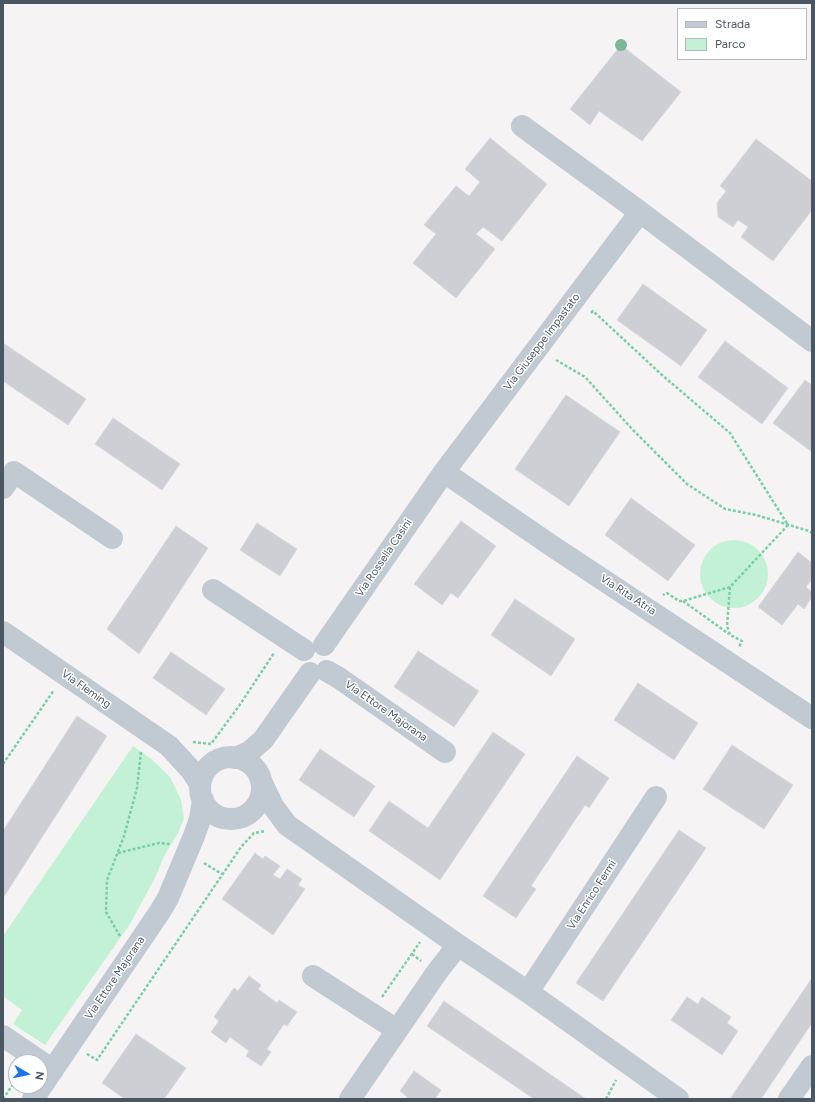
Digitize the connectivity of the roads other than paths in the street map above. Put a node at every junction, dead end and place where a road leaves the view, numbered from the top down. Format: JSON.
{"nodes":[{"id":1,"x":522,"y":126,"type":"dead end"},
{"id":2,"x":640,"y":212,"type":"junction"},
{"id":3,"x":812,"y":341,"type":"edge"},
{"id":4,"x":444,"y":472,"type":"junction"},
{"id":5,"x":3,"y":488,"type":"edge"},
{"id":6,"x":112,"y":538,"type":"dead end"},
{"id":7,"x":213,"y":590,"type":"dead end"},
{"id":8,"x":3,"y":632,"type":"edge"},
{"id":9,"x":314,"y":648,"type":"junction"},
{"id":10,"x":318,"y":672,"type":"junction"},
{"id":11,"x":812,"y":718,"type":"edge"},
{"id":12,"x":169,"y":746,"type":"junction"},
{"id":13,"x":445,"y":752,"type":"dead end"},
{"id":14,"x":242,"y":767,"type":"junction"},
{"id":15,"x":202,"y":792,"type":"junction"},
{"id":16,"x":656,"y":797,"type":"dead end"},
{"id":17,"x":240,"y":817,"type":"junction"},
{"id":18,"x":277,"y":828,"type":"junction"},
{"id":19,"x":188,"y":853,"type":"junction"},
{"id":20,"x":458,"y":945,"type":"junction"},
{"id":21,"x":314,"y":976,"type":"dead end"},
{"id":22,"x":528,"y":992,"type":"junction"},
{"id":23,"x":397,"y":1030,"type":"junction"},
{"id":24,"x":3,"y":1036,"type":"edge"},
{"id":25,"x":812,"y":1066,"type":"edge"},
{"id":26,"x":53,"y":1070,"type":"junction"},
{"id":27,"x":34,"y":1099,"type":"edge"},
{"id":28,"x":350,"y":1099,"type":"edge"},
{"id":29,"x":678,"y":1099,"type":"edge"},
{"id":30,"x":789,"y":1099,"type":"edge"}],
"edges":[{"from":1,"to":2,"type":"street"},
{"from":2,"to":3,"type":"street"},
{"from":2,"to":4,"type":"street","name":"Via Giuseppe Impastato"},
{"from":4,"to":9,"type":"street","name":"Via Rossella Casini"},
{"from":4,"to":11,"type":"street","name":"Via Rita Atria"},
{"from":5,"to":6,"type":"street"},
{"from":7,"to":9,"type":"street"},
{"from":8,"to":12,"type":"street","name":"Via Fleming"},
{"from":9,"to":10,"type":"street"},
{"from":10,"to":13,"type":"street","name":"Via Ettore Majorana"},
{"from":10,"to":14,"type":"street"},
{"from":12,"to":14,"type":"street","name":"Via Fleming"},
{"from":12,"to":15,"type":"street","name":"Via Fleming"},
{"from":14,"to":15,"type":"street","name":"Via Ettore Majorana"},
{"from":14,"to":17,"type":"street","name":"Via Ettore Majorana"},
{"from":14,"to":18,"type":"street"},
{"from":15,"to":17,"type":"street","name":"Via Fleming"},
{"from":15,"to":19,"type":"street","name":"Via Ettore Majorana"},
{"from":16,"to":22,"type":"street","name":"Via Enrico Fermi"},
{"from":17,"to":18,"type":"street"},
{"from":17,"to":19,"type":"street","name":"Via Ettore Majorana"},
{"from":18,"to":20,"type":"street"},
{"from":19,"to":26,"type":"street","name":"Via Ettore Majorana"},
{"from":20,"to":22,"type":"street"},
{"from":20,"to":23,"type":"street"},
{"from":21,"to":23,"type":"street"},
{"from":22,"to":29,"type":"street"},
{"from":23,"to":28,"type":"street"},
{"from":24,"to":26,"type":"street"},
{"from":25,"to":30,"type":"street"},
{"from":26,"to":27,"type":"street","name":"Via Ettore Majorana"}]}
